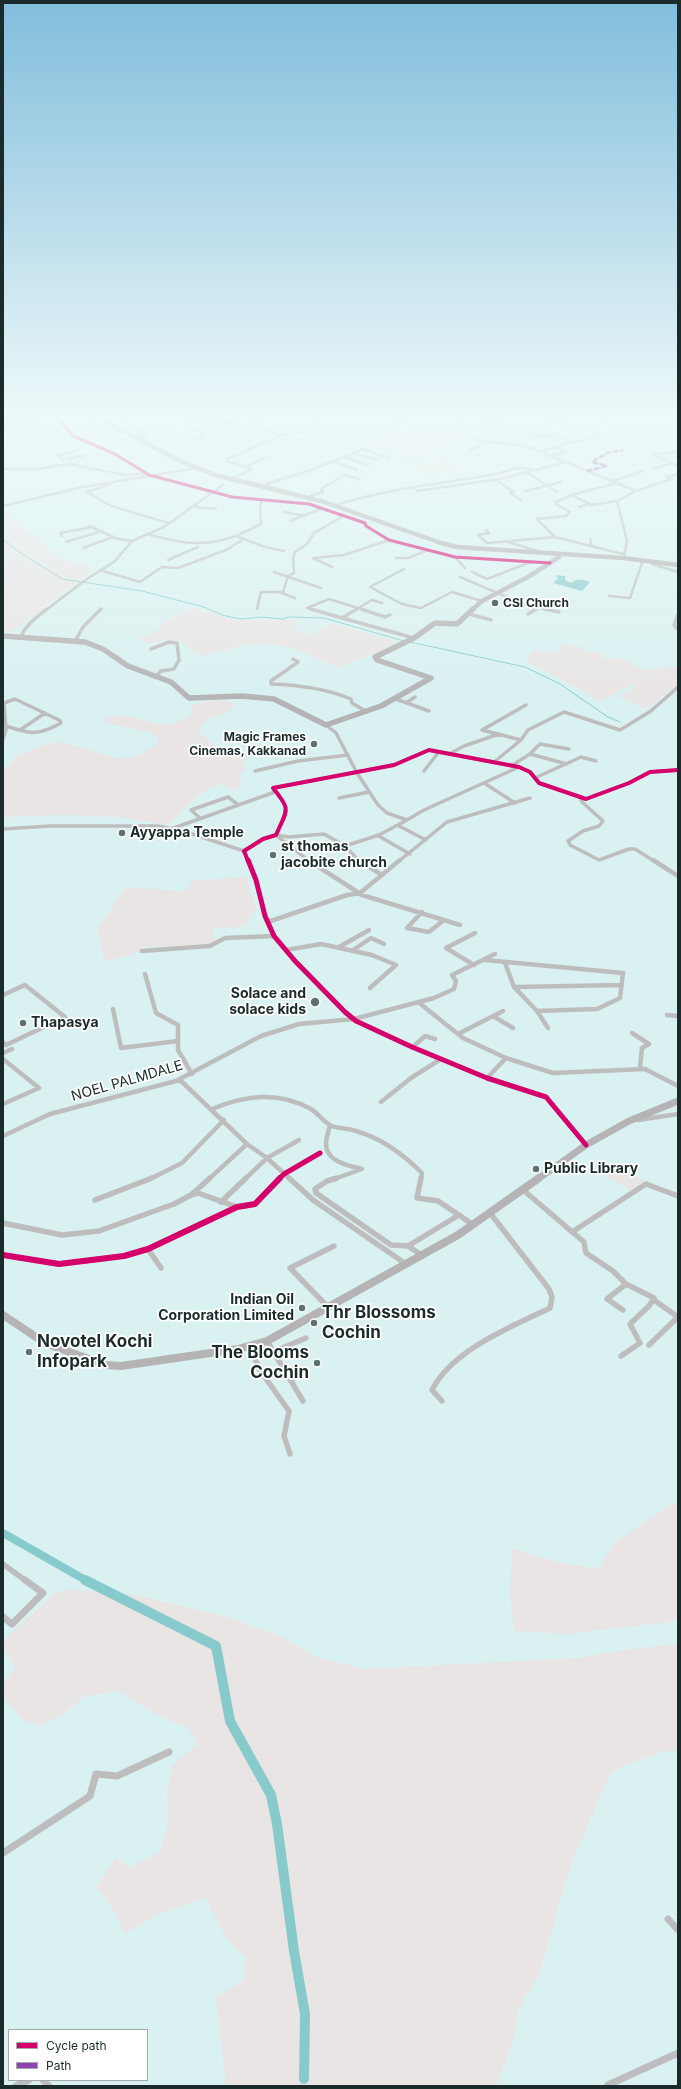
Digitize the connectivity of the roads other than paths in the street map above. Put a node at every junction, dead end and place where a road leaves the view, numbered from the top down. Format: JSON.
{"nodes":[{"id":1,"x":123,"y":509,"type":"edge"},
{"id":2,"x":190,"y":509,"type":"edge"},
{"id":3,"x":260,"y":509,"type":"edge"},
{"id":4,"x":320,"y":509,"type":"edge"},
{"id":5,"x":328,"y":509,"type":"edge"},
{"id":6,"x":341,"y":509,"type":"edge"},
{"id":7,"x":566,"y":509,"type":"edge"},
{"id":8,"x":621,"y":509,"type":"edge"},
{"id":9,"x":284,"y":512,"type":"dead end"},
{"id":10,"x":345,"y":515,"type":"junction"},
{"id":11,"x":305,"y":516,"type":"junction"},
{"id":12,"x":369,"y":521,"type":"junction"},
{"id":13,"x":290,"y":522,"type":"dead end"},
{"id":14,"x":169,"y":523,"type":"junction"},
{"id":15,"x":486,"y":530,"type":"dead end"},
{"id":16,"x":102,"y":532,"type":"junction"},
{"id":17,"x":394,"y":533,"type":"dead end"},
{"id":18,"x":147,"y":534,"type":"junction"},
{"id":19,"x":62,"y":536,"type":"dead end"},
{"id":20,"x":236,"y":536,"type":"junction"},
{"id":21,"x":113,"y":537,"type":"junction"},
{"id":22,"x":556,"y":537,"type":"junction"},
{"id":23,"x":407,"y":538,"type":"dead end"},
{"id":24,"x":244,"y":539,"type":"junction"},
{"id":25,"x":590,"y":539,"type":"dead end"},
{"id":26,"x":389,"y":540,"type":"junction"},
{"id":27,"x":132,"y":541,"type":"junction"},
{"id":28,"x":505,"y":541,"type":"junction"},
{"id":29,"x":66,"y":542,"type":"dead end"},
{"id":30,"x":201,"y":546,"type":"junction"},
{"id":31,"x":592,"y":546,"type":"junction"},
{"id":32,"x":83,"y":548,"type":"dead end"},
{"id":33,"x":428,"y":550,"type":"junction"},
{"id":34,"x":284,"y":551,"type":"dead end"},
{"id":35,"x":624,"y":556,"type":"junction"},
{"id":36,"x":455,"y":557,"type":"junction"},
{"id":37,"x":559,"y":557,"type":"junction"},
{"id":38,"x":396,"y":558,"type":"dead end"},
{"id":39,"x":168,"y":560,"type":"dead end"},
{"id":40,"x":535,"y":561,"type":"junction"},
{"id":41,"x":640,"y":561,"type":"junction"},
{"id":42,"x":550,"y":563,"type":"junction"},
{"id":43,"x":652,"y":564,"type":"junction"},
{"id":44,"x":678,"y":566,"type":"edge"},
{"id":45,"x":332,"y":567,"type":"dead end"},
{"id":46,"x":465,"y":568,"type":"dead end"},
{"id":47,"x":404,"y":569,"type":"dead end"},
{"id":48,"x":100,"y":570,"type":"junction"},
{"id":49,"x":274,"y":572,"type":"dead end"},
{"id":50,"x":472,"y":572,"type":"dead end"},
{"id":51,"x":678,"y":572,"type":"edge"},
{"id":52,"x":288,"y":576,"type":"junction"},
{"id":53,"x":460,"y":577,"type":"dead end"},
{"id":54,"x":321,"y":588,"type":"dead end"},
{"id":55,"x":278,"y":592,"type":"junction"},
{"id":56,"x":496,"y":593,"type":"junction"},
{"id":57,"x":609,"y":596,"type":"dead end"},
{"id":58,"x":295,"y":598,"type":"dead end"},
{"id":59,"x":482,"y":601,"type":"junction"},
{"id":60,"x":382,"y":603,"type":"dead end"},
{"id":61,"x":358,"y":608,"type":"junction"},
{"id":62,"x":536,"y":608,"type":"junction"},
{"id":63,"x":102,"y":609,"type":"dead end"},
{"id":64,"x":257,"y":609,"type":"dead end"},
{"id":65,"x":559,"y":612,"type":"dead end"},
{"id":66,"x":469,"y":614,"type":"junction"},
{"id":67,"x":528,"y":614,"type":"dead end"},
{"id":68,"x":678,"y":614,"type":"edge"},
{"id":69,"x":390,"y":615,"type":"dead end"},
{"id":70,"x":342,"y":618,"type":"junction"},
{"id":71,"x":490,"y":620,"type":"dead end"},
{"id":72,"x":676,"y":620,"type":"edge"},
{"id":73,"x":678,"y":630,"type":"edge"},
{"id":74,"x":3,"y":636,"type":"edge"},
{"id":75,"x":21,"y":637,"type":"junction"},
{"id":76,"x":414,"y":638,"type":"junction"},
{"id":77,"x":75,"y":640,"type":"junction"},
{"id":78,"x":151,"y":649,"type":"dead end"},
{"id":79,"x":293,"y":659,"type":"dead end"},
{"id":80,"x":155,"y":677,"type":"junction"},
{"id":81,"x":678,"y":687,"type":"edge"},
{"id":82,"x":415,"y":697,"type":"dead end"},
{"id":83,"x":396,"y":700,"type":"junction"},
{"id":84,"x":406,"y":703,"type":"junction"},
{"id":85,"x":526,"y":705,"type":"dead end"},
{"id":86,"x":429,"y":711,"type":"dead end"},
{"id":87,"x":45,"y":713,"type":"junction"},
{"id":88,"x":369,"y":713,"type":"junction"},
{"id":89,"x":326,"y":725,"type":"junction"},
{"id":90,"x":6,"y":726,"type":"junction"},
{"id":91,"x":20,"y":730,"type":"junction"},
{"id":92,"x":499,"y":734,"type":"junction"},
{"id":93,"x":3,"y":739,"type":"edge"},
{"id":94,"x":521,"y":740,"type":"junction"},
{"id":95,"x":569,"y":749,"type":"dead end"},
{"id":96,"x":438,"y":753,"type":"junction"},
{"id":97,"x":449,"y":754,"type":"junction"},
{"id":98,"x":530,"y":754,"type":"junction"},
{"id":99,"x":348,"y":755,"type":"junction"},
{"id":100,"x":596,"y":761,"type":"dead end"},
{"id":101,"x":494,"y":762,"type":"junction"},
{"id":102,"x":567,"y":764,"type":"junction"},
{"id":103,"x":511,"y":766,"type":"junction"},
{"id":104,"x":519,"y":767,"type":"junction"},
{"id":105,"x":678,"y":770,"type":"edge"},
{"id":106,"x":255,"y":771,"type":"dead end"},
{"id":107,"x":424,"y":771,"type":"dead end"},
{"id":108,"x":357,"y":773,"type":"junction"},
{"id":109,"x":535,"y":778,"type":"junction"},
{"id":110,"x":484,"y":784,"type":"junction"},
{"id":111,"x":275,"y":792,"type":"junction"},
{"id":112,"x":369,"y":792,"type":"junction"},
{"id":113,"x":339,"y":798,"type":"dead end"},
{"id":114,"x":530,"y":798,"type":"dead end"},
{"id":115,"x":584,"y":799,"type":"junction"},
{"id":116,"x":515,"y":803,"type":"junction"},
{"id":117,"x":237,"y":804,"type":"junction"},
{"id":118,"x":200,"y":818,"type":"junction"},
{"id":119,"x":407,"y":820,"type":"junction"},
{"id":120,"x":399,"y":826,"type":"junction"},
{"id":121,"x":3,"y":829,"type":"edge"},
{"id":122,"x":169,"y":829,"type":"junction"},
{"id":123,"x":276,"y":835,"type":"junction"},
{"id":124,"x":377,"y":835,"type":"junction"},
{"id":125,"x":426,"y":840,"type":"junction"},
{"id":126,"x":345,"y":846,"type":"junction"},
{"id":127,"x":244,"y":851,"type":"junction"},
{"id":128,"x":410,"y":854,"type":"junction"},
{"id":129,"x":382,"y":875,"type":"junction"},
{"id":130,"x":678,"y":876,"type":"edge"},
{"id":131,"x":360,"y":893,"type":"junction"},
{"id":132,"x":422,"y":912,"type":"junction"},
{"id":133,"x":444,"y":920,"type":"junction"},
{"id":134,"x":268,"y":922,"type":"junction"},
{"id":135,"x":460,"y":925,"type":"dead end"},
{"id":136,"x":369,"y":930,"type":"dead end"},
{"id":137,"x":475,"y":933,"type":"dead end"},
{"id":138,"x":274,"y":936,"type":"junction"},
{"id":139,"x":384,"y":944,"type":"dead end"},
{"id":140,"x":339,"y":947,"type":"junction"},
{"id":141,"x":286,"y":950,"type":"junction"},
{"id":142,"x":353,"y":950,"type":"junction"},
{"id":143,"x":142,"y":951,"type":"dead end"},
{"id":144,"x":495,"y":954,"type":"dead end"},
{"id":145,"x":485,"y":960,"type":"junction"},
{"id":146,"x":506,"y":963,"type":"junction"},
{"id":147,"x":474,"y":965,"type":"junction"},
{"id":148,"x":145,"y":974,"type":"dead end"},
{"id":149,"x":622,"y":985,"type":"junction"},
{"id":150,"x":514,"y":987,"type":"junction"},
{"id":151,"x":370,"y":988,"type":"dead end"},
{"id":152,"x":3,"y":995,"type":"edge"},
{"id":153,"x":418,"y":1002,"type":"junction"},
{"id":154,"x":113,"y":1009,"type":"dead end"},
{"id":155,"x":502,"y":1011,"type":"dead end"},
{"id":156,"x":537,"y":1011,"type":"junction"},
{"id":157,"x":667,"y":1015,"type":"dead end"},
{"id":158,"x":493,"y":1016,"type":"junction"},
{"id":159,"x":678,"y":1016,"type":"edge"},
{"id":160,"x":354,"y":1019,"type":"junction"},
{"id":161,"x":513,"y":1028,"type":"dead end"},
{"id":162,"x":548,"y":1028,"type":"dead end"},
{"id":163,"x":632,"y":1033,"type":"dead end"},
{"id":164,"x":458,"y":1034,"type":"junction"},
{"id":165,"x":435,"y":1039,"type":"dead end"},
{"id":166,"x":178,"y":1041,"type":"junction"},
{"id":167,"x":3,"y":1042,"type":"edge"},
{"id":168,"x":412,"y":1047,"type":"junction"},
{"id":169,"x":12,"y":1049,"type":"dead end"},
{"id":170,"x":3,"y":1053,"type":"edge"},
{"id":171,"x":506,"y":1058,"type":"junction"},
{"id":172,"x":3,"y":1059,"type":"edge"},
{"id":173,"x":441,"y":1059,"type":"junction"},
{"id":174,"x":640,"y":1068,"type":"junction"},
{"id":175,"x":192,"y":1074,"type":"junction"},
{"id":176,"x":487,"y":1078,"type":"junction"},
{"id":177,"x":180,"y":1080,"type":"junction"},
{"id":178,"x":678,"y":1086,"type":"edge"},
{"id":179,"x":678,"y":1100,"type":"edge"},
{"id":180,"x":381,"y":1102,"type":"dead end"},
{"id":181,"x":3,"y":1104,"type":"edge"},
{"id":182,"x":212,"y":1109,"type":"junction"},
{"id":183,"x":678,"y":1114,"type":"edge"},
{"id":184,"x":224,"y":1120,"type":"junction"},
{"id":185,"x":629,"y":1121,"type":"junction"},
{"id":186,"x":330,"y":1125,"type":"junction"},
{"id":187,"x":3,"y":1136,"type":"edge"},
{"id":188,"x":299,"y":1140,"type":"dead end"},
{"id":189,"x":247,"y":1144,"type":"junction"},
{"id":190,"x":586,"y":1145,"type":"junction"},
{"id":191,"x":320,"y":1154,"type":"dead end"},
{"id":192,"x":267,"y":1158,"type":"junction"},
{"id":193,"x":284,"y":1174,"type":"junction"},
{"id":194,"x":522,"y":1189,"type":"junction"},
{"id":195,"x":191,"y":1195,"type":"junction"},
{"id":196,"x":678,"y":1196,"type":"edge"},
{"id":197,"x":95,"y":1200,"type":"dead end"},
{"id":198,"x":221,"y":1202,"type":"junction"},
{"id":199,"x":237,"y":1206,"type":"junction"},
{"id":200,"x":490,"y":1213,"type":"junction"},
{"id":201,"x":459,"y":1215,"type":"junction"},
{"id":202,"x":3,"y":1223,"type":"edge"},
{"id":203,"x":473,"y":1225,"type":"junction"},
{"id":204,"x":572,"y":1232,"type":"junction"},
{"id":205,"x":334,"y":1246,"type":"dead end"},
{"id":206,"x":408,"y":1246,"type":"junction"},
{"id":207,"x":148,"y":1249,"type":"junction"},
{"id":208,"x":3,"y":1255,"type":"edge"},
{"id":209,"x":423,"y":1256,"type":"junction"},
{"id":210,"x":407,"y":1265,"type":"junction"},
{"id":211,"x":161,"y":1268,"type":"dead end"},
{"id":212,"x":626,"y":1284,"type":"junction"},
{"id":213,"x":654,"y":1300,"type":"junction"},
{"id":214,"x":329,"y":1308,"type":"junction"},
{"id":215,"x":623,"y":1310,"type":"dead end"},
{"id":216,"x":3,"y":1314,"type":"edge"},
{"id":217,"x":306,"y":1338,"type":"dead end"},
{"id":218,"x":268,"y":1341,"type":"junction"},
{"id":219,"x":649,"y":1345,"type":"dead end"},
{"id":220,"x":250,"y":1346,"type":"junction"},
{"id":221,"x":273,"y":1352,"type":"junction"},
{"id":222,"x":620,"y":1356,"type":"dead end"},
{"id":223,"x":303,"y":1374,"type":"dead end"},
{"id":224,"x":290,"y":1380,"type":"junction"},
{"id":225,"x":303,"y":1401,"type":"dead end"},
{"id":226,"x":442,"y":1401,"type":"dead end"},
{"id":227,"x":290,"y":1454,"type":"dead end"},
{"id":228,"x":3,"y":1564,"type":"edge"},
{"id":229,"x":3,"y":1617,"type":"edge"},
{"id":230,"x":169,"y":1752,"type":"dead end"},
{"id":231,"x":3,"y":1852,"type":"edge"},
{"id":232,"x":668,"y":1918,"type":"dead end"},
{"id":233,"x":678,"y":1930,"type":"edge"},
{"id":234,"x":678,"y":2053,"type":"edge"},
{"id":235,"x":27,"y":2081,"type":"edge"},
{"id":236,"x":608,"y":2085,"type":"dead end"},
{"id":237,"x":16,"y":2086,"type":"edge"}],
"edges":[{"from":1,"to":14,"type":"street"},
{"from":2,"to":14,"type":"street"},
{"from":3,"to":20,"type":"street"},
{"from":4,"to":11,"type":"street"},
{"from":5,"to":10,"type":"street"},
{"from":6,"to":12,"type":"main road"},
{"from":7,"to":22,"type":"street"},
{"from":8,"to":35,"type":"street"},
{"from":9,"to":11,"type":"street"},
{"from":10,"to":12,"type":"street"},
{"from":10,"to":52,"type":"street"},
{"from":11,"to":13,"type":"street"},
{"from":12,"to":17,"type":"main road"},
{"from":12,"to":26,"type":"street"},
{"from":12,"to":35,"type":"main road"},
{"from":14,"to":18,"type":"street"},
{"from":15,"to":28,"type":"street"},
{"from":16,"to":19,"type":"street"},
{"from":16,"to":21,"type":"street"},
{"from":16,"to":29,"type":"street"},
{"from":18,"to":27,"type":"street"},
{"from":18,"to":30,"type":"street"},
{"from":20,"to":24,"type":"street"},
{"from":20,"to":30,"type":"street"},
{"from":21,"to":27,"type":"street"},
{"from":21,"to":32,"type":"street"},
{"from":22,"to":28,"type":"street"},
{"from":22,"to":31,"type":"street"},
{"from":23,"to":37,"type":"main road"},
{"from":24,"to":34,"type":"street"},
{"from":24,"to":48,"type":"street"},
{"from":25,"to":31,"type":"street"},
{"from":26,"to":33,"type":"street"},
{"from":26,"to":45,"type":"street"},
{"from":27,"to":48,"type":"street"},
{"from":28,"to":35,"type":"street"},
{"from":30,"to":39,"type":"street"},
{"from":31,"to":35,"type":"street"},
{"from":33,"to":36,"type":"street"},
{"from":33,"to":38,"type":"street"},
{"from":35,"to":41,"type":"main road"},
{"from":36,"to":40,"type":"street"},
{"from":36,"to":46,"type":"street"},
{"from":37,"to":41,"type":"main road"},
{"from":37,"to":42,"type":"street"},
{"from":40,"to":42,"type":"street"},
{"from":40,"to":50,"type":"street"},
{"from":41,"to":43,"type":"main road"},
{"from":41,"to":44,"type":"main road"},
{"from":41,"to":57,"type":"street"},
{"from":42,"to":56,"type":"street"},
{"from":43,"to":44,"type":"main road"},
{"from":43,"to":51,"type":"street"},
{"from":47,"to":59,"type":"street"},
{"from":48,"to":75,"type":"street"},
{"from":49,"to":52,"type":"street"},
{"from":52,"to":54,"type":"street"},
{"from":52,"to":55,"type":"street"},
{"from":53,"to":56,"type":"street"},
{"from":55,"to":58,"type":"street"},
{"from":55,"to":64,"type":"street"},
{"from":56,"to":59,"type":"street"},
{"from":56,"to":62,"type":"street"},
{"from":59,"to":66,"type":"street"},
{"from":60,"to":61,"type":"street"},
{"from":61,"to":69,"type":"street"},
{"from":61,"to":70,"type":"street"},
{"from":61,"to":70,"type":"street"},
{"from":62,"to":65,"type":"street"},
{"from":62,"to":67,"type":"street"},
{"from":63,"to":77,"type":"street"},
{"from":66,"to":71,"type":"street"},
{"from":66,"to":76,"type":"street"},
{"from":68,"to":72,"type":"street"},
{"from":70,"to":76,"type":"street"},
{"from":72,"to":73,"type":"street"},
{"from":74,"to":75,"type":"street"},
{"from":75,"to":77,"type":"street"},
{"from":76,"to":83,"type":"street"},
{"from":77,"to":80,"type":"street"},
{"from":78,"to":80,"type":"street"},
{"from":79,"to":88,"type":"street"},
{"from":80,"to":89,"type":"street"},
{"from":81,"to":94,"type":"street"},
{"from":82,"to":84,"type":"street"},
{"from":83,"to":84,"type":"street"},
{"from":83,"to":88,"type":"street"},
{"from":84,"to":86,"type":"street"},
{"from":85,"to":92,"type":"street"},
{"from":87,"to":90,"type":"street"},
{"from":87,"to":91,"type":"street"},
{"from":87,"to":91,"type":"street"},
{"from":88,"to":89,"type":"street"},
{"from":89,"to":99,"type":"street"},
{"from":90,"to":91,"type":"street"},
{"from":90,"to":93,"type":"street"},
{"from":92,"to":94,"type":"street"},
{"from":92,"to":97,"type":"street"},
{"from":94,"to":101,"type":"street"},
{"from":95,"to":98,"type":"street"},
{"from":96,"to":97,"type":"street"},
{"from":96,"to":107,"type":"street"},
{"from":96,"to":108,"type":"street"},
{"from":97,"to":101,"type":"street"},
{"from":98,"to":102,"type":"street"},
{"from":98,"to":103,"type":"street"},
{"from":99,"to":106,"type":"street"},
{"from":99,"to":108,"type":"street"},
{"from":100,"to":102,"type":"street"},
{"from":101,"to":103,"type":"street"},
{"from":102,"to":109,"type":"street"},
{"from":103,"to":104,"type":"street"},
{"from":104,"to":109,"type":"street"},
{"from":104,"to":110,"type":"street"},
{"from":105,"to":115,"type":"street"},
{"from":108,"to":111,"type":"street"},
{"from":108,"to":112,"type":"street"},
{"from":109,"to":115,"type":"street"},
{"from":110,"to":116,"type":"street"},
{"from":110,"to":119,"type":"street"},
{"from":111,"to":117,"type":"street"},
{"from":111,"to":123,"type":"street"},
{"from":112,"to":113,"type":"street"},
{"from":112,"to":119,"type":"street"},
{"from":114,"to":116,"type":"street"},
{"from":115,"to":130,"type":"street"},
{"from":116,"to":125,"type":"street"},
{"from":117,"to":118,"type":"street"},
{"from":117,"to":118,"type":"street"},
{"from":118,"to":122,"type":"street"},
{"from":119,"to":120,"type":"street"},
{"from":120,"to":124,"type":"street"},
{"from":120,"to":125,"type":"street"},
{"from":121,"to":122,"type":"street"},
{"from":122,"to":127,"type":"street"},
{"from":123,"to":126,"type":"street"},
{"from":123,"to":127,"type":"street"},
{"from":123,"to":131,"type":"street"},
{"from":124,"to":126,"type":"street"},
{"from":124,"to":128,"type":"street"},
{"from":125,"to":128,"type":"street"},
{"from":126,"to":129,"type":"street"},
{"from":127,"to":134,"type":"street"},
{"from":128,"to":129,"type":"street"},
{"from":129,"to":131,"type":"street"},
{"from":131,"to":132,"type":"street"},
{"from":131,"to":134,"type":"street"},
{"from":132,"to":133,"type":"street"},
{"from":132,"to":133,"type":"street"},
{"from":133,"to":135,"type":"street"},
{"from":134,"to":138,"type":"street"},
{"from":136,"to":140,"type":"street"},
{"from":137,"to":147,"type":"street"},
{"from":138,"to":141,"type":"street"},
{"from":138,"to":143,"type":"street"},
{"from":139,"to":142,"type":"street"},
{"from":140,"to":141,"type":"street"},
{"from":140,"to":142,"type":"street"},
{"from":141,"to":160,"type":"street"},
{"from":142,"to":151,"type":"street"},
{"from":144,"to":145,"type":"street"},
{"from":145,"to":146,"type":"street"},
{"from":145,"to":147,"type":"street"},
{"from":146,"to":149,"type":"street"},
{"from":146,"to":150,"type":"street"},
{"from":147,"to":153,"type":"street","name":"NOEL PALMDALE"},
{"from":148,"to":166,"type":"street"},
{"from":149,"to":150,"type":"street"},
{"from":149,"to":156,"type":"street"},
{"from":150,"to":156,"type":"street"},
{"from":152,"to":167,"type":"street"},
{"from":153,"to":160,"type":"street","name":"NOEL PALMDALE"},
{"from":153,"to":164,"type":"street"},
{"from":154,"to":166,"type":"street"},
{"from":155,"to":158,"type":"street"},
{"from":156,"to":162,"type":"street"},
{"from":157,"to":159,"type":"street"},
{"from":158,"to":161,"type":"street"},
{"from":158,"to":164,"type":"street"},
{"from":160,"to":168,"type":"street"},
{"from":160,"to":175,"type":"street","name":"NOEL PALMDALE"},
{"from":163,"to":174,"type":"street"},
{"from":164,"to":171,"type":"street"},
{"from":165,"to":168,"type":"street"},
{"from":166,"to":175,"type":"street"},
{"from":168,"to":173,"type":"street"},
{"from":169,"to":170,"type":"street"},
{"from":171,"to":174,"type":"street"},
{"from":171,"to":176,"type":"street"},
{"from":172,"to":181,"type":"street"},
{"from":173,"to":176,"type":"street"},
{"from":173,"to":180,"type":"street"},
{"from":174,"to":178,"type":"street"},
{"from":175,"to":177,"type":"street","name":"NOEL PALMDALE"},
{"from":176,"to":190,"type":"street"},
{"from":177,"to":182,"type":"street"},
{"from":177,"to":187,"type":"street","name":"NOEL PALMDALE"},
{"from":179,"to":185,"type":"street"},
{"from":182,"to":184,"type":"street"},
{"from":182,"to":186,"type":"street"},
{"from":183,"to":185,"type":"street"},
{"from":184,"to":189,"type":"street"},
{"from":184,"to":197,"type":"street"},
{"from":185,"to":190,"type":"street"},
{"from":186,"to":201,"type":"street"},
{"from":186,"to":206,"type":"street"},
{"from":188,"to":192,"type":"street"},
{"from":189,"to":192,"type":"street"},
{"from":189,"to":195,"type":"street"},
{"from":190,"to":194,"type":"street"},
{"from":191,"to":193,"type":"street"},
{"from":192,"to":193,"type":"street"},
{"from":192,"to":198,"type":"street"},
{"from":193,"to":199,"type":"street"},
{"from":193,"to":210,"type":"street"},
{"from":194,"to":200,"type":"street"},
{"from":194,"to":204,"type":"street"},
{"from":195,"to":198,"type":"street"},
{"from":195,"to":202,"type":"street"},
{"from":196,"to":204,"type":"street"},
{"from":198,"to":199,"type":"street"},
{"from":199,"to":207,"type":"street"},
{"from":200,"to":203,"type":"street"},
{"from":200,"to":226,"type":"street"},
{"from":201,"to":203,"type":"street"},
{"from":201,"to":206,"type":"street"},
{"from":203,"to":209,"type":"street"},
{"from":204,"to":212,"type":"street"},
{"from":205,"to":214,"type":"street"},
{"from":206,"to":209,"type":"street"},
{"from":207,"to":208,"type":"street"},
{"from":207,"to":211,"type":"street"},
{"from":209,"to":210,"type":"street"},
{"from":210,"to":214,"type":"street"},
{"from":212,"to":213,"type":"street"},
{"from":212,"to":215,"type":"street"},
{"from":213,"to":219,"type":"street"},
{"from":213,"to":222,"type":"street"},
{"from":214,"to":218,"type":"street"},
{"from":216,"to":220,"type":"street"},
{"from":217,"to":221,"type":"street"},
{"from":218,"to":220,"type":"street"},
{"from":218,"to":221,"type":"street"},
{"from":220,"to":227,"type":"street"},
{"from":221,"to":224,"type":"street"},
{"from":223,"to":224,"type":"street"},
{"from":224,"to":225,"type":"street"},
{"from":228,"to":229,"type":"street"},
{"from":230,"to":231,"type":"street"},
{"from":232,"to":233,"type":"street"},
{"from":234,"to":236,"type":"street"},
{"from":235,"to":237,"type":"street"}]}
